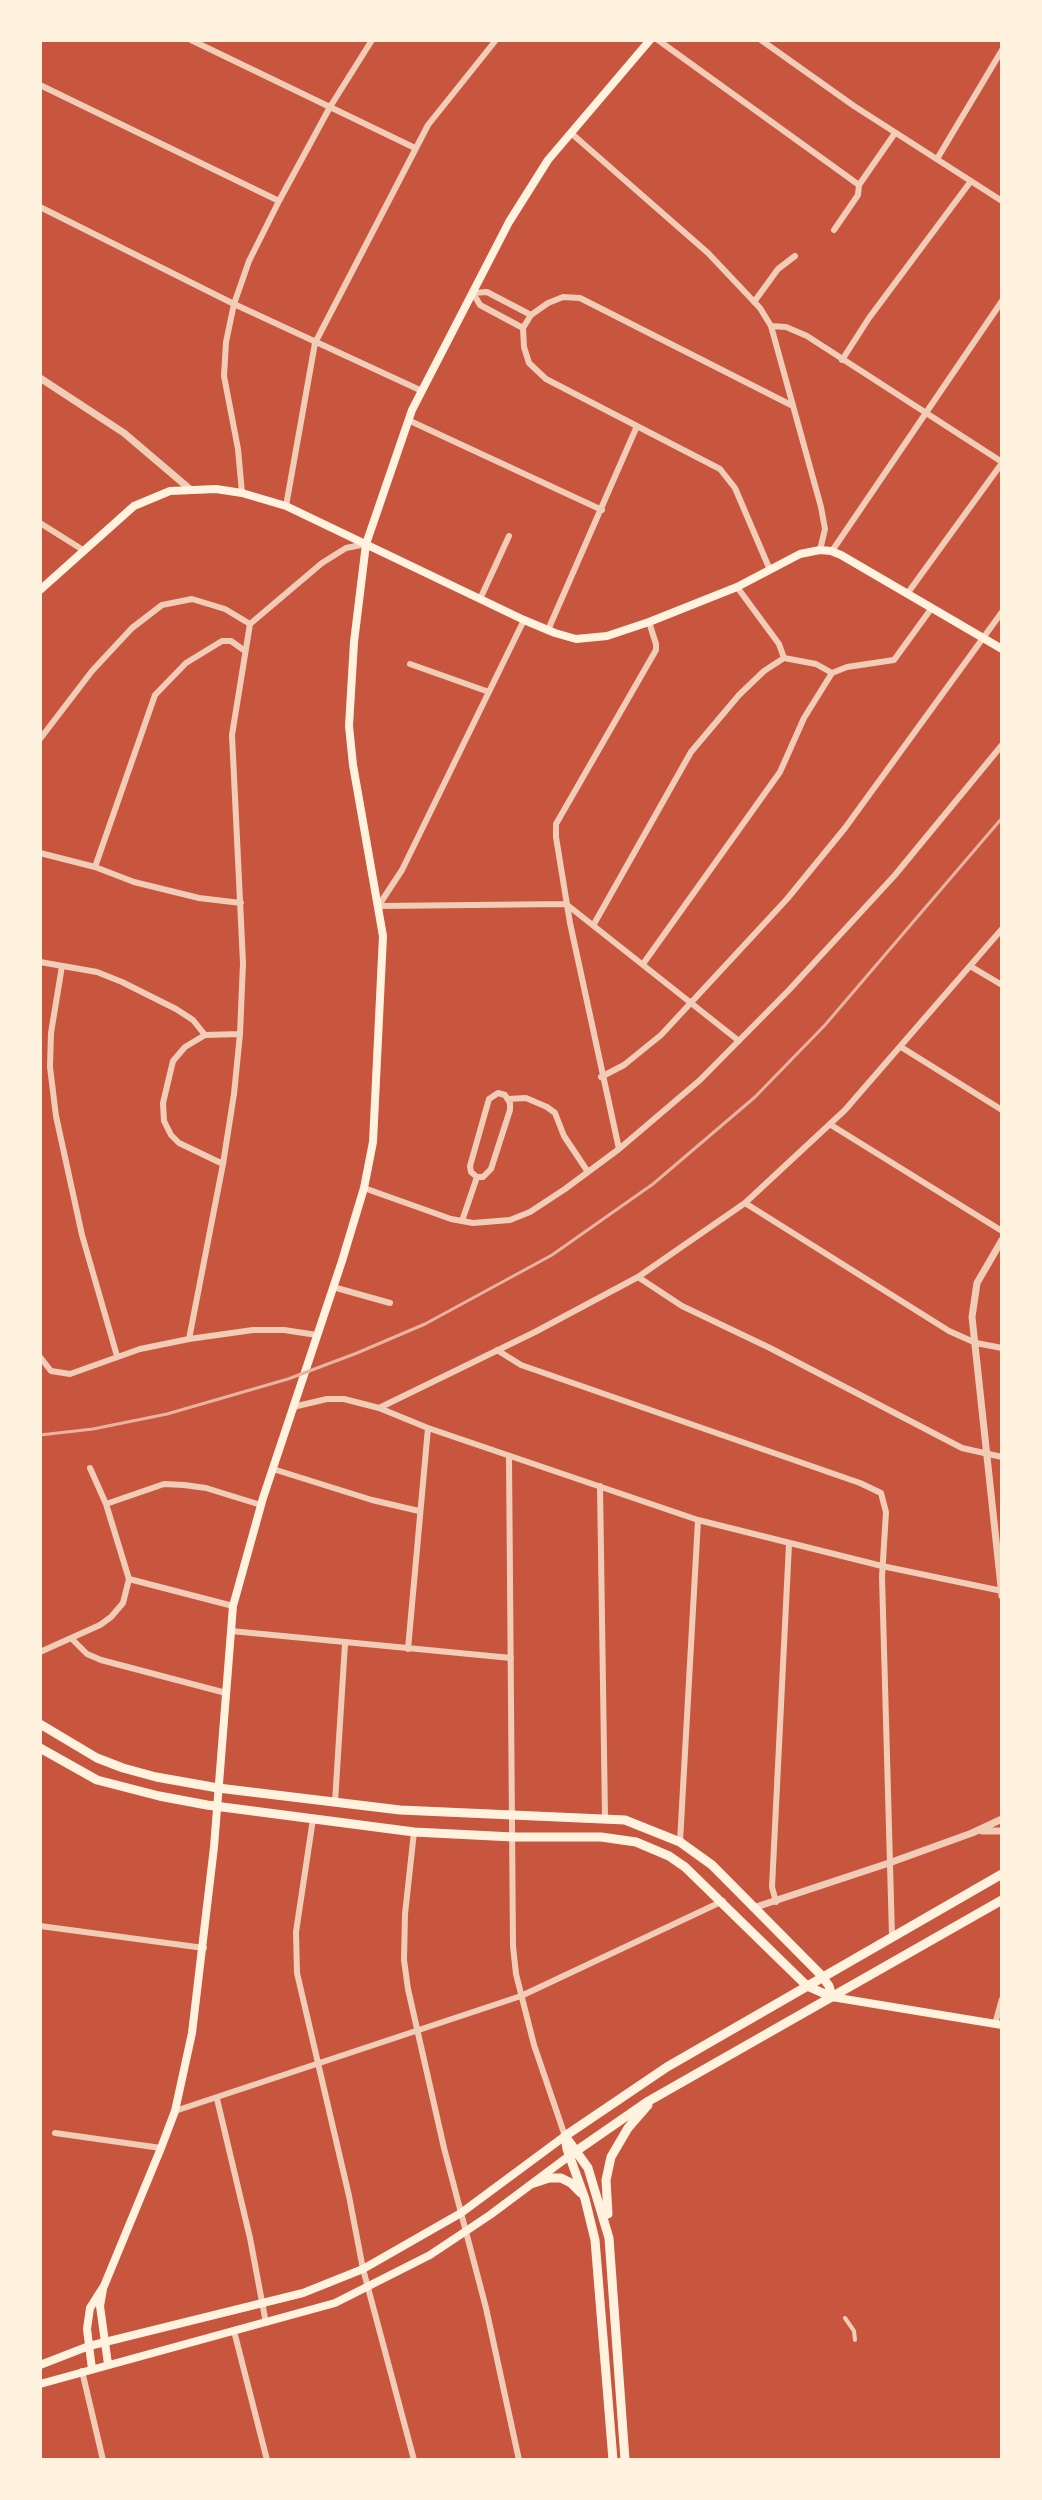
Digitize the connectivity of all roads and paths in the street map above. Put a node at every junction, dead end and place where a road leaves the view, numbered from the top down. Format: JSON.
{"nodes":[{"id":1,"x":191,"y":40,"type":"edge"},
{"id":2,"x":372,"y":40,"type":"edge"},
{"id":3,"x":496,"y":40,"type":"edge"},
{"id":4,"x":650,"y":40,"type":"edge"},
{"id":5,"x":658,"y":40,"type":"edge"},
{"id":6,"x":761,"y":40,"type":"edge"},
{"id":7,"x":1002,"y":50,"type":"edge"},
{"id":8,"x":40,"y":85,"type":"edge"},
{"id":9,"x":330,"y":107,"type":"junction"},
{"id":10,"x":571,"y":133,"type":"junction"},
{"id":11,"x":895,"y":133,"type":"junction"},
{"id":12,"x":415,"y":148,"type":"junction"},
{"id":13,"x":937,"y":159,"type":"junction"},
{"id":14,"x":971,"y":181,"type":"junction"},
{"id":15,"x":859,"y":185,"type":"junction"},
{"id":16,"x":279,"y":201,"type":"junction"},
{"id":17,"x":1002,"y":201,"type":"edge"},
{"id":18,"x":40,"y":207,"type":"edge"},
{"id":19,"x":834,"y":230,"type":"dead end"},
{"id":20,"x":795,"y":256,"type":"dead end"},
{"id":21,"x":473,"y":293,"type":"junction"},
{"id":22,"x":1002,"y":301,"type":"edge"},
{"id":23,"x":754,"y":302,"type":"junction"},
{"id":24,"x":234,"y":304,"type":"junction"},
{"id":25,"x":531,"y":315,"type":"junction"},
{"id":26,"x":771,"y":326,"type":"junction"},
{"id":27,"x":523,"y":328,"type":"junction"},
{"id":28,"x":315,"y":343,"type":"junction"},
{"id":29,"x":842,"y":360,"type":"junction"},
{"id":30,"x":40,"y":378,"type":"edge"},
{"id":31,"x":422,"y":391,"type":"junction"},
{"id":32,"x":791,"y":405,"type":"junction"},
{"id":33,"x":925,"y":414,"type":"junction"},
{"id":34,"x":408,"y":420,"type":"junction"},
{"id":35,"x":637,"y":426,"type":"junction"},
{"id":36,"x":1002,"y":462,"type":"edge"},
{"id":37,"x":191,"y":490,"type":"junction"},
{"id":38,"x":242,"y":493,"type":"junction"},
{"id":39,"x":286,"y":506,"type":"junction"},
{"id":40,"x":602,"y":510,"type":"junction"},
{"id":41,"x":40,"y":523,"type":"edge"},
{"id":42,"x":509,"y":536,"type":"dead end"},
{"id":43,"x":366,"y":544,"type":"junction"},
{"id":44,"x":83,"y":550,"type":"junction"},
{"id":45,"x":820,"y":550,"type":"junction"},
{"id":46,"x":832,"y":551,"type":"junction"},
{"id":47,"x":770,"y":570,"type":"junction"},
{"id":48,"x":737,"y":587,"type":"junction"},
{"id":49,"x":40,"y":590,"type":"edge"},
{"id":50,"x":907,"y":594,"type":"junction"},
{"id":51,"x":481,"y":597,"type":"junction"},
{"id":52,"x":931,"y":609,"type":"junction"},
{"id":53,"x":1002,"y":612,"type":"edge"},
{"id":54,"x":524,"y":620,"type":"junction"},
{"id":55,"x":649,"y":622,"type":"junction"},
{"id":56,"x":250,"y":624,"type":"junction"},
{"id":57,"x":548,"y":630,"type":"junction"},
{"id":58,"x":982,"y":638,"type":"junction"},
{"id":59,"x":1002,"y":649,"type":"edge"},
{"id":60,"x":245,"y":651,"type":"junction"},
{"id":61,"x":784,"y":658,"type":"junction"},
{"id":62,"x":410,"y":664,"type":"dead end"},
{"id":63,"x":832,"y":673,"type":"junction"},
{"id":64,"x":489,"y":692,"type":"junction"},
{"id":65,"x":40,"y":739,"type":"edge"},
{"id":66,"x":1002,"y":745,"type":"edge"},
{"id":67,"x":40,"y":853,"type":"edge"},
{"id":68,"x":95,"y":867,"type":"junction"},
{"id":69,"x":241,"y":903,"type":"junction"},
{"id":70,"x":566,"y":904,"type":"junction"},
{"id":71,"x":379,"y":906,"type":"junction"},
{"id":72,"x":594,"y":924,"type":"junction"},
{"id":73,"x":1002,"y":929,"type":"edge"},
{"id":74,"x":40,"y":962,"type":"edge"},
{"id":75,"x":643,"y":964,"type":"junction"},
{"id":76,"x":62,"y":966,"type":"junction"},
{"id":77,"x":970,"y":966,"type":"junction"},
{"id":78,"x":1002,"y":985,"type":"edge"},
{"id":79,"x":692,"y":1003,"type":"junction"},
{"id":80,"x":240,"y":1034,"type":"junction"},
{"id":81,"x":205,"y":1035,"type":"junction"},
{"id":82,"x":739,"y":1041,"type":"junction"},
{"id":83,"x":901,"y":1047,"type":"junction"},
{"id":84,"x":601,"y":1077,"type":"junction"},
{"id":85,"x":508,"y":1099,"type":"junction"},
{"id":86,"x":1002,"y":1110,"type":"edge"},
{"id":87,"x":831,"y":1125,"type":"junction"},
{"id":88,"x":619,"y":1149,"type":"junction"},
{"id":89,"x":223,"y":1164,"type":"junction"},
{"id":90,"x":588,"y":1172,"type":"junction"},
{"id":91,"x":477,"y":1177,"type":"junction"},
{"id":92,"x":364,"y":1188,"type":"junction"},
{"id":93,"x":745,"y":1203,"type":"junction"},
{"id":94,"x":462,"y":1221,"type":"junction"},
{"id":95,"x":1002,"y":1231,"type":"edge"},
{"id":96,"x":1002,"y":1240,"type":"edge"},
{"id":97,"x":638,"y":1277,"type":"junction"},
{"id":98,"x":333,"y":1287,"type":"junction"},
{"id":99,"x":390,"y":1303,"type":"dead end"},
{"id":100,"x":317,"y":1335,"type":"junction"},
{"id":101,"x":189,"y":1339,"type":"junction"},
{"id":102,"x":976,"y":1343,"type":"junction"},
{"id":103,"x":1002,"y":1348,"type":"edge"},
{"id":104,"x":497,"y":1350,"type":"junction"},
{"id":105,"x":117,"y":1356,"type":"junction"},
{"id":106,"x":40,"y":1357,"type":"edge"},
{"id":107,"x":293,"y":1407,"type":"junction"},
{"id":108,"x":379,"y":1408,"type":"junction"},
{"id":109,"x":428,"y":1428,"type":"junction"},
{"id":110,"x":987,"y":1455,"type":"junction"},
{"id":111,"x":509,"y":1456,"type":"junction"},
{"id":112,"x":1002,"y":1457,"type":"edge"},
{"id":113,"x":90,"y":1468,"type":"dead end"},
{"id":114,"x":273,"y":1469,"type":"junction"},
{"id":115,"x":600,"y":1486,"type":"junction"},
{"id":116,"x":106,"y":1504,"type":"junction"},
{"id":117,"x":261,"y":1505,"type":"junction"},
{"id":118,"x":419,"y":1511,"type":"junction"},
{"id":119,"x":698,"y":1520,"type":"junction"},
{"id":120,"x":789,"y":1544,"type":"junction"},
{"id":121,"x":882,"y":1566,"type":"junction"},
{"id":122,"x":129,"y":1579,"type":"junction"},
{"id":123,"x":1002,"y":1592,"type":"edge"},
{"id":124,"x":233,"y":1606,"type":"junction"},
{"id":125,"x":231,"y":1631,"type":"junction"},
{"id":126,"x":72,"y":1639,"type":"junction"},
{"id":127,"x":345,"y":1644,"type":"junction"},
{"id":128,"x":408,"y":1649,"type":"junction"},
{"id":129,"x":40,"y":1652,"type":"edge"},
{"id":130,"x":511,"y":1658,"type":"junction"},
{"id":131,"x":226,"y":1693,"type":"junction"},
{"id":132,"x":40,"y":1724,"type":"edge"},
{"id":133,"x":40,"y":1748,"type":"edge"},
{"id":134,"x":218,"y":1788,"type":"junction"},
{"id":135,"x":335,"y":1802,"type":"junction"},
{"id":136,"x":217,"y":1807,"type":"junction"},
{"id":137,"x":512,"y":1814,"type":"junction"},
{"id":138,"x":605,"y":1817,"type":"junction"},
{"id":139,"x":313,"y":1819,"type":"junction"},
{"id":140,"x":1002,"y":1819,"type":"edge"},
{"id":141,"x":1002,"y":1831,"type":"edge"},
{"id":142,"x":414,"y":1832,"type":"junction"},
{"id":143,"x":972,"y":1833,"type":"junction"},
{"id":144,"x":513,"y":1837,"type":"junction"},
{"id":145,"x":680,"y":1842,"type":"junction"},
{"id":146,"x":889,"y":1863,"type":"junction"},
{"id":147,"x":1002,"y":1874,"type":"edge"},
{"id":148,"x":1002,"y":1900,"type":"edge"},
{"id":149,"x":723,"y":1901,"type":"junction"},
{"id":150,"x":779,"y":1901,"type":"junction"},
{"id":151,"x":753,"y":1908,"type":"junction"},
{"id":152,"x":40,"y":1926,"type":"edge"},
{"id":153,"x":892,"y":1936,"type":"junction"},
{"id":154,"x":204,"y":1948,"type":"junction"},
{"id":155,"x":822,"y":1976,"type":"junction"},
{"id":156,"x":807,"y":1986,"type":"junction"},
{"id":157,"x":521,"y":1996,"type":"junction"},
{"id":158,"x":832,"y":1997,"type":"junction"},
{"id":159,"x":1002,"y":1999,"type":"edge"},
{"id":160,"x":998,"y":2025,"type":"edge"},
{"id":161,"x":416,"y":2031,"type":"junction"},
{"id":162,"x":317,"y":2065,"type":"junction"},
{"id":163,"x":666,"y":2090,"type":"junction"},
{"id":164,"x":217,"y":2099,"type":"junction"},
{"id":165,"x":175,"y":2111,"type":"junction"},
{"id":166,"x":55,"y":2133,"type":"dead end"},
{"id":167,"x":565,"y":2136,"type":"junction"},
{"id":168,"x":161,"y":2148,"type":"junction"},
{"id":169,"x":573,"y":2153,"type":"junction"},
{"id":170,"x":534,"y":2183,"type":"junction"},
{"id":171,"x":585,"y":2199,"type":"junction"},
{"id":172,"x":461,"y":2213,"type":"junction"},
{"id":173,"x":466,"y":2232,"type":"junction"},
{"id":174,"x":609,"y":2238,"type":"junction"},
{"id":175,"x":363,"y":2269,"type":"junction"},
{"id":176,"x":104,"y":2286,"type":"junction"},
{"id":177,"x":369,"y":2288,"type":"junction"},
{"id":178,"x":262,"y":2304,"type":"junction"},
{"id":179,"x":845,"y":2318,"type":"dead end"},
{"id":180,"x":266,"y":2323,"type":"junction"},
{"id":181,"x":234,"y":2331,"type":"junction"},
{"id":182,"x":855,"y":2340,"type":"dead end"},
{"id":183,"x":105,"y":2342,"type":"junction"},
{"id":184,"x":89,"y":2346,"type":"junction"},
{"id":185,"x":108,"y":2364,"type":"junction"},
{"id":186,"x":40,"y":2365,"type":"edge"},
{"id":187,"x":87,"y":2370,"type":"junction"},
{"id":188,"x":40,"y":2384,"type":"edge"},
{"id":189,"x":103,"y":2460,"type":"edge"},
{"id":190,"x":267,"y":2460,"type":"edge"},
{"id":191,"x":414,"y":2460,"type":"edge"},
{"id":192,"x":519,"y":2460,"type":"edge"},
{"id":193,"x":613,"y":2460,"type":"edge"},
{"id":194,"x":625,"y":2460,"type":"edge"}],
"edges":[{"from":1,"to":9,"type":"street"},
{"from":2,"to":9,"type":"street"},
{"from":3,"to":12,"type":"street"},
{"from":4,"to":10,"type":"main road"},
{"from":5,"to":15,"type":"street"},
{"from":6,"to":11,"type":"street"},
{"from":7,"to":13,"type":"street"},
{"from":8,"to":16,"type":"street"},
{"from":9,"to":12,"type":"street"},
{"from":9,"to":16,"type":"street"},
{"from":10,"to":21,"type":"main road"},
{"from":10,"to":23,"type":"street"},
{"from":11,"to":13,"type":"street"},
{"from":11,"to":15,"type":"street"},
{"from":12,"to":28,"type":"street"},
{"from":13,"to":14,"type":"street"},
{"from":14,"to":17,"type":"street"},
{"from":14,"to":29,"type":"street"},
{"from":15,"to":19,"type":"street"},
{"from":16,"to":24,"type":"street"},
{"from":18,"to":24,"type":"street"},
{"from":20,"to":23,"type":"street"},
{"from":21,"to":25,"type":"street"},
{"from":21,"to":27,"type":"street"},
{"from":21,"to":31,"type":"main road"},
{"from":22,"to":33,"type":"street"},
{"from":23,"to":26,"type":"street"},
{"from":24,"to":28,"type":"street"},
{"from":24,"to":38,"type":"street"},
{"from":25,"to":27,"type":"street"},
{"from":25,"to":32,"type":"street"},
{"from":26,"to":29,"type":"street"},
{"from":26,"to":32,"type":"street"},
{"from":27,"to":35,"type":"street"},
{"from":28,"to":31,"type":"street"},
{"from":28,"to":39,"type":"street"},
{"from":29,"to":33,"type":"street"},
{"from":30,"to":37,"type":"street"},
{"from":31,"to":34,"type":"main road"},
{"from":32,"to":45,"type":"street"},
{"from":33,"to":36,"type":"street"},
{"from":33,"to":46,"type":"street"},
{"from":34,"to":40,"type":"street"},
{"from":34,"to":43,"type":"main road"},
{"from":35,"to":40,"type":"street"},
{"from":35,"to":47,"type":"street"},
{"from":36,"to":50,"type":"street"},
{"from":37,"to":38,"type":"main road"},
{"from":37,"to":44,"type":"main road"},
{"from":38,"to":39,"type":"main road"},
{"from":39,"to":43,"type":"main road"},
{"from":40,"to":57,"type":"street"},
{"from":41,"to":44,"type":"street"},
{"from":42,"to":51,"type":"street"},
{"from":43,"to":51,"type":"main road"},
{"from":43,"to":56,"type":"street"},
{"from":43,"to":71,"type":"main road"},
{"from":44,"to":49,"type":"main road"},
{"from":45,"to":46,"type":"main road"},
{"from":45,"to":47,"type":"main road"},
{"from":46,"to":50,"type":"main road"},
{"from":47,"to":48,"type":"main road"},
{"from":48,"to":55,"type":"main road"},
{"from":48,"to":61,"type":"street"},
{"from":50,"to":52,"type":"main road"},
{"from":51,"to":54,"type":"main road"},
{"from":52,"to":58,"type":"main road"},
{"from":52,"to":63,"type":"street"},
{"from":53,"to":58,"type":"street"},
{"from":54,"to":57,"type":"main road"},
{"from":54,"to":64,"type":"street"},
{"from":55,"to":57,"type":"main road"},
{"from":55,"to":70,"type":"street"},
{"from":56,"to":60,"type":"street"},
{"from":56,"to":65,"type":"street"},
{"from":58,"to":59,"type":"main road"},
{"from":58,"to":79,"type":"street"},
{"from":60,"to":68,"type":"street"},
{"from":60,"to":69,"type":"street"},
{"from":61,"to":63,"type":"street"},
{"from":61,"to":72,"type":"street"},
{"from":62,"to":64,"type":"street"},
{"from":63,"to":75,"type":"street"},
{"from":64,"to":71,"type":"street"},
{"from":66,"to":82,"type":"street"},
{"from":67,"to":68,"type":"street"},
{"from":68,"to":69,"type":"street"},
{"from":69,"to":80,"type":"street"},
{"from":70,"to":71,"type":"street"},
{"from":70,"to":72,"type":"street"},
{"from":70,"to":84,"type":"street"},
{"from":71,"to":92,"type":"main road"},
{"from":72,"to":75,"type":"street"},
{"from":73,"to":77,"type":"street"},
{"from":74,"to":76,"type":"street"},
{"from":75,"to":79,"type":"street"},
{"from":76,"to":81,"type":"street"},
{"from":76,"to":105,"type":"street"},
{"from":77,"to":78,"type":"street"},
{"from":77,"to":83,"type":"street"},
{"from":79,"to":82,"type":"street"},
{"from":79,"to":84,"type":"street"},
{"from":80,"to":81,"type":"street"},
{"from":80,"to":89,"type":"street"},
{"from":81,"to":89,"type":"street"},
{"from":82,"to":88,"type":"street"},
{"from":83,"to":86,"type":"street"},
{"from":83,"to":87,"type":"street"},
{"from":84,"to":88,"type":"street"},
{"from":85,"to":90,"type":"street"},
{"from":85,"to":91,"type":"street"},
{"from":85,"to":91,"type":"street"},
{"from":87,"to":93,"type":"street"},
{"from":87,"to":95,"type":"street"},
{"from":88,"to":90,"type":"street"},
{"from":89,"to":101,"type":"street"},
{"from":90,"to":94,"type":"street"},
{"from":91,"to":94,"type":"street"},
{"from":92,"to":94,"type":"street"},
{"from":92,"to":98,"type":"main road"},
{"from":93,"to":97,"type":"street"},
{"from":93,"to":102,"type":"street"},
{"from":96,"to":102,"type":"street"},
{"from":97,"to":104,"type":"street"},
{"from":97,"to":110,"type":"street"},
{"from":98,"to":99,"type":"street"},
{"from":98,"to":100,"type":"main road"},
{"from":100,"to":101,"type":"street"},
{"from":100,"to":107,"type":"main road"},
{"from":101,"to":105,"type":"street"},
{"from":102,"to":103,"type":"street"},
{"from":102,"to":110,"type":"street"},
{"from":104,"to":108,"type":"street"},
{"from":104,"to":121,"type":"street"},
{"from":105,"to":106,"type":"street"},
{"from":107,"to":108,"type":"street"},
{"from":107,"to":114,"type":"main road"},
{"from":108,"to":109,"type":"street"},
{"from":109,"to":111,"type":"street"},
{"from":109,"to":118,"type":"street"},
{"from":110,"to":112,"type":"street"},
{"from":110,"to":123,"type":"street"},
{"from":111,"to":115,"type":"street"},
{"from":111,"to":130,"type":"street"},
{"from":113,"to":116,"type":"street"},
{"from":114,"to":117,"type":"main road"},
{"from":114,"to":118,"type":"street"},
{"from":115,"to":119,"type":"street"},
{"from":115,"to":138,"type":"street"},
{"from":116,"to":117,"type":"street"},
{"from":116,"to":122,"type":"street"},
{"from":117,"to":124,"type":"main road"},
{"from":118,"to":128,"type":"street"},
{"from":119,"to":120,"type":"street"},
{"from":119,"to":145,"type":"street"},
{"from":120,"to":121,"type":"street"},
{"from":120,"to":150,"type":"street"},
{"from":121,"to":123,"type":"street"},
{"from":121,"to":146,"type":"street"},
{"from":122,"to":124,"type":"street"},
{"from":122,"to":126,"type":"street"},
{"from":124,"to":125,"type":"main road"},
{"from":125,"to":127,"type":"street"},
{"from":125,"to":131,"type":"main road"},
{"from":126,"to":129,"type":"street"},
{"from":126,"to":131,"type":"street"},
{"from":127,"to":128,"type":"street"},
{"from":127,"to":135,"type":"street"},
{"from":128,"to":130,"type":"street"},
{"from":130,"to":137,"type":"street"},
{"from":131,"to":134,"type":"main road"},
{"from":132,"to":134,"type":"main road"},
{"from":133,"to":136,"type":"main road"},
{"from":134,"to":135,"type":"main road"},
{"from":134,"to":136,"type":"main road"},
{"from":135,"to":137,"type":"main road"},
{"from":136,"to":139,"type":"main road"},
{"from":136,"to":154,"type":"main road"},
{"from":137,"to":138,"type":"main road"},
{"from":137,"to":144,"type":"street"},
{"from":138,"to":145,"type":"main road"},
{"from":139,"to":142,"type":"main road"},
{"from":139,"to":162,"type":"street"},
{"from":140,"to":143,"type":"street"},
{"from":141,"to":143,"type":"street"},
{"from":142,"to":144,"type":"main road"},
{"from":142,"to":161,"type":"street"},
{"from":143,"to":146,"type":"street"},
{"from":144,"to":149,"type":"main road"},
{"from":144,"to":157,"type":"street"},
{"from":145,"to":151,"type":"main road"},
{"from":146,"to":150,"type":"street"},
{"from":146,"to":153,"type":"street"},
{"from":147,"to":153,"type":"main road"},
{"from":148,"to":158,"type":"main road"},
{"from":149,"to":156,"type":"main road"},
{"from":149,"to":157,"type":"street"},
{"from":150,"to":151,"type":"street"},
{"from":151,"to":155,"type":"main road"},
{"from":152,"to":154,"type":"street"},
{"from":153,"to":155,"type":"main road"},
{"from":154,"to":165,"type":"main road"},
{"from":155,"to":156,"type":"main road"},
{"from":155,"to":158,"type":"main road"},
{"from":156,"to":158,"type":"main road"},
{"from":156,"to":167,"type":"main road"},
{"from":157,"to":161,"type":"street"},
{"from":157,"to":167,"type":"street"},
{"from":158,"to":160,"type":"main road"},
{"from":158,"to":163,"type":"main road"},
{"from":159,"to":160,"type":"street"},
{"from":161,"to":162,"type":"street"},
{"from":161,"to":172,"type":"street"},
{"from":162,"to":164,"type":"street"},
{"from":162,"to":175,"type":"street"},
{"from":163,"to":169,"type":"main road"},
{"from":163,"to":174,"type":"main road"},
{"from":164,"to":165,"type":"street"},
{"from":164,"to":178,"type":"street"},
{"from":165,"to":168,"type":"main road"},
{"from":166,"to":168,"type":"street"},
{"from":167,"to":169,"type":"main road"},
{"from":167,"to":172,"type":"main road"},
{"from":168,"to":176,"type":"main road"},
{"from":169,"to":170,"type":"main road"},
{"from":169,"to":171,"type":"main road"},
{"from":169,"to":174,"type":"main road"},
{"from":170,"to":171,"type":"main road"},
{"from":170,"to":173,"type":"main road"},
{"from":171,"to":193,"type":"main road"},
{"from":172,"to":173,"type":"street"},
{"from":172,"to":175,"type":"main road"},
{"from":173,"to":177,"type":"main road"},
{"from":173,"to":192,"type":"street"},
{"from":174,"to":194,"type":"main road"},
{"from":175,"to":177,"type":"street"},
{"from":175,"to":178,"type":"main road"},
{"from":176,"to":183,"type":"main road"},
{"from":176,"to":184,"type":"main road"},
{"from":177,"to":180,"type":"main road"},
{"from":177,"to":191,"type":"street"},
{"from":178,"to":180,"type":"street"},
{"from":178,"to":183,"type":"main road"},
{"from":179,"to":182,"type":"street"},
{"from":180,"to":181,"type":"main road"},
{"from":181,"to":185,"type":"main road"},
{"from":181,"to":190,"type":"street"},
{"from":183,"to":184,"type":"main road"},
{"from":183,"to":185,"type":"main road"},
{"from":184,"to":186,"type":"main road"},
{"from":184,"to":187,"type":"main road"},
{"from":185,"to":187,"type":"main road"},
{"from":187,"to":188,"type":"main road"},
{"from":187,"to":189,"type":"street"}]}
